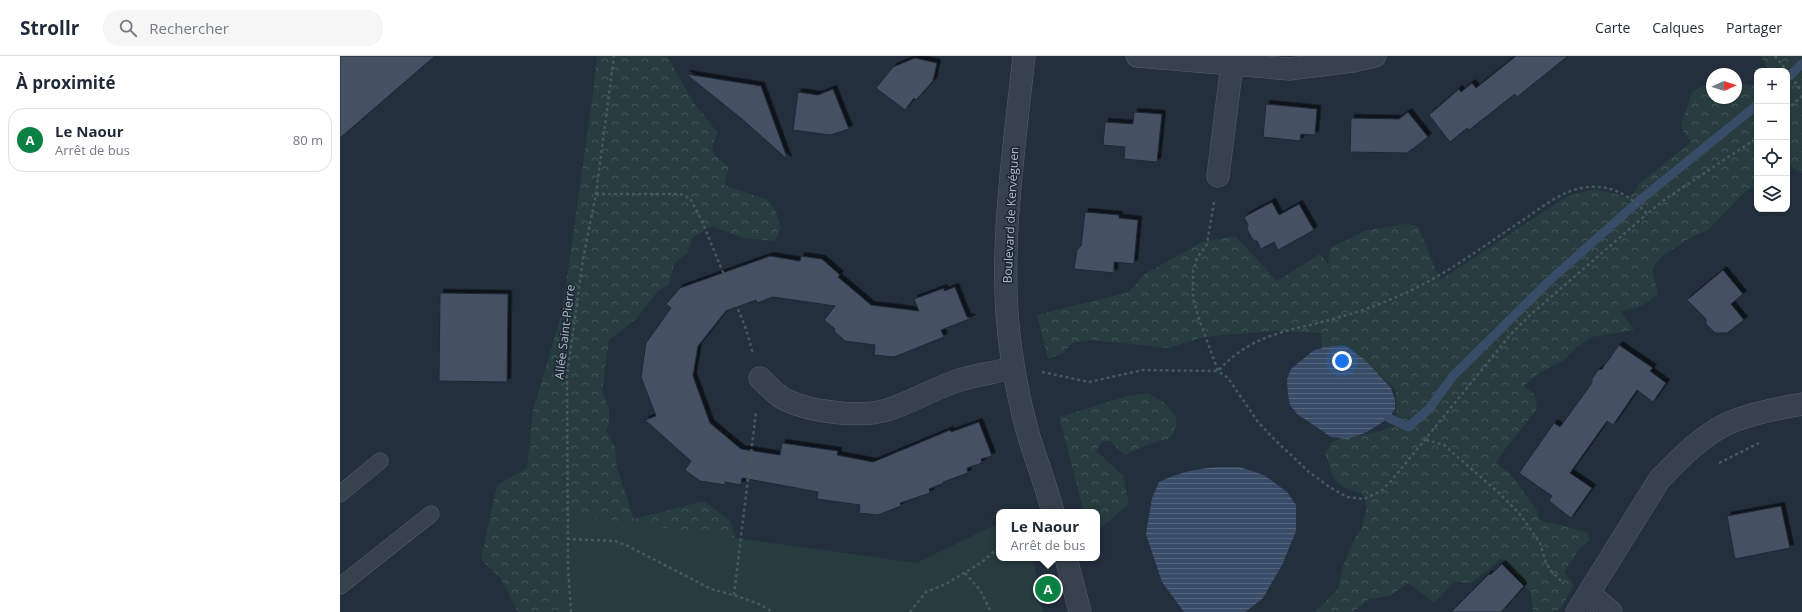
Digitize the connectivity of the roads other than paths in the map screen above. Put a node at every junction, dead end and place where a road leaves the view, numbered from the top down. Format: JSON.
{"nodes":[{"id":1,"x":1024,"y":56,"type":"edge"},
{"id":2,"x":1137,"y":56,"type":"edge"},
{"id":3,"x":1375,"y":56,"type":"edge"},
{"id":4,"x":1233,"y":60,"type":"edge"},
{"id":5,"x":1218,"y":176,"type":"road end"},
{"id":6,"x":1013,"y":368,"type":"junction"},
{"id":7,"x":760,"y":378,"type":"road end"},
{"id":8,"x":1802,"y":404,"type":"edge"},
{"id":9,"x":380,"y":461,"type":"dead end"},
{"id":10,"x":340,"y":494,"type":"edge"},
{"id":11,"x":1052,"y":509,"type":"edge"},
{"id":12,"x":431,"y":514,"type":"dead end"},
{"id":13,"x":1067,"y":561,"type":"edge"},
{"id":14,"x":340,"y":586,"type":"edge"},
{"id":15,"x":1583,"y":603,"type":"edge"},
{"id":16,"x":1080,"y":612,"type":"edge"},
{"id":17,"x":1611,"y":612,"type":"edge"}],
"edges":[{"from":1,"to":6,"type":"street","name":"Boulevard de Kervéguen"},
{"from":2,"to":4,"type":"street"},
{"from":3,"to":4,"type":"street"},
{"from":4,"to":5,"type":"street"},
{"from":6,"to":7,"type":"street"},
{"from":6,"to":11,"type":"street","name":"Boulevard de Kervéguen"},
{"from":8,"to":15,"type":"street"},
{"from":9,"to":10,"type":"lane"},
{"from":12,"to":14,"type":"lane"},
{"from":13,"to":16,"type":"street"},
{"from":15,"to":17,"type":"street"}]}
